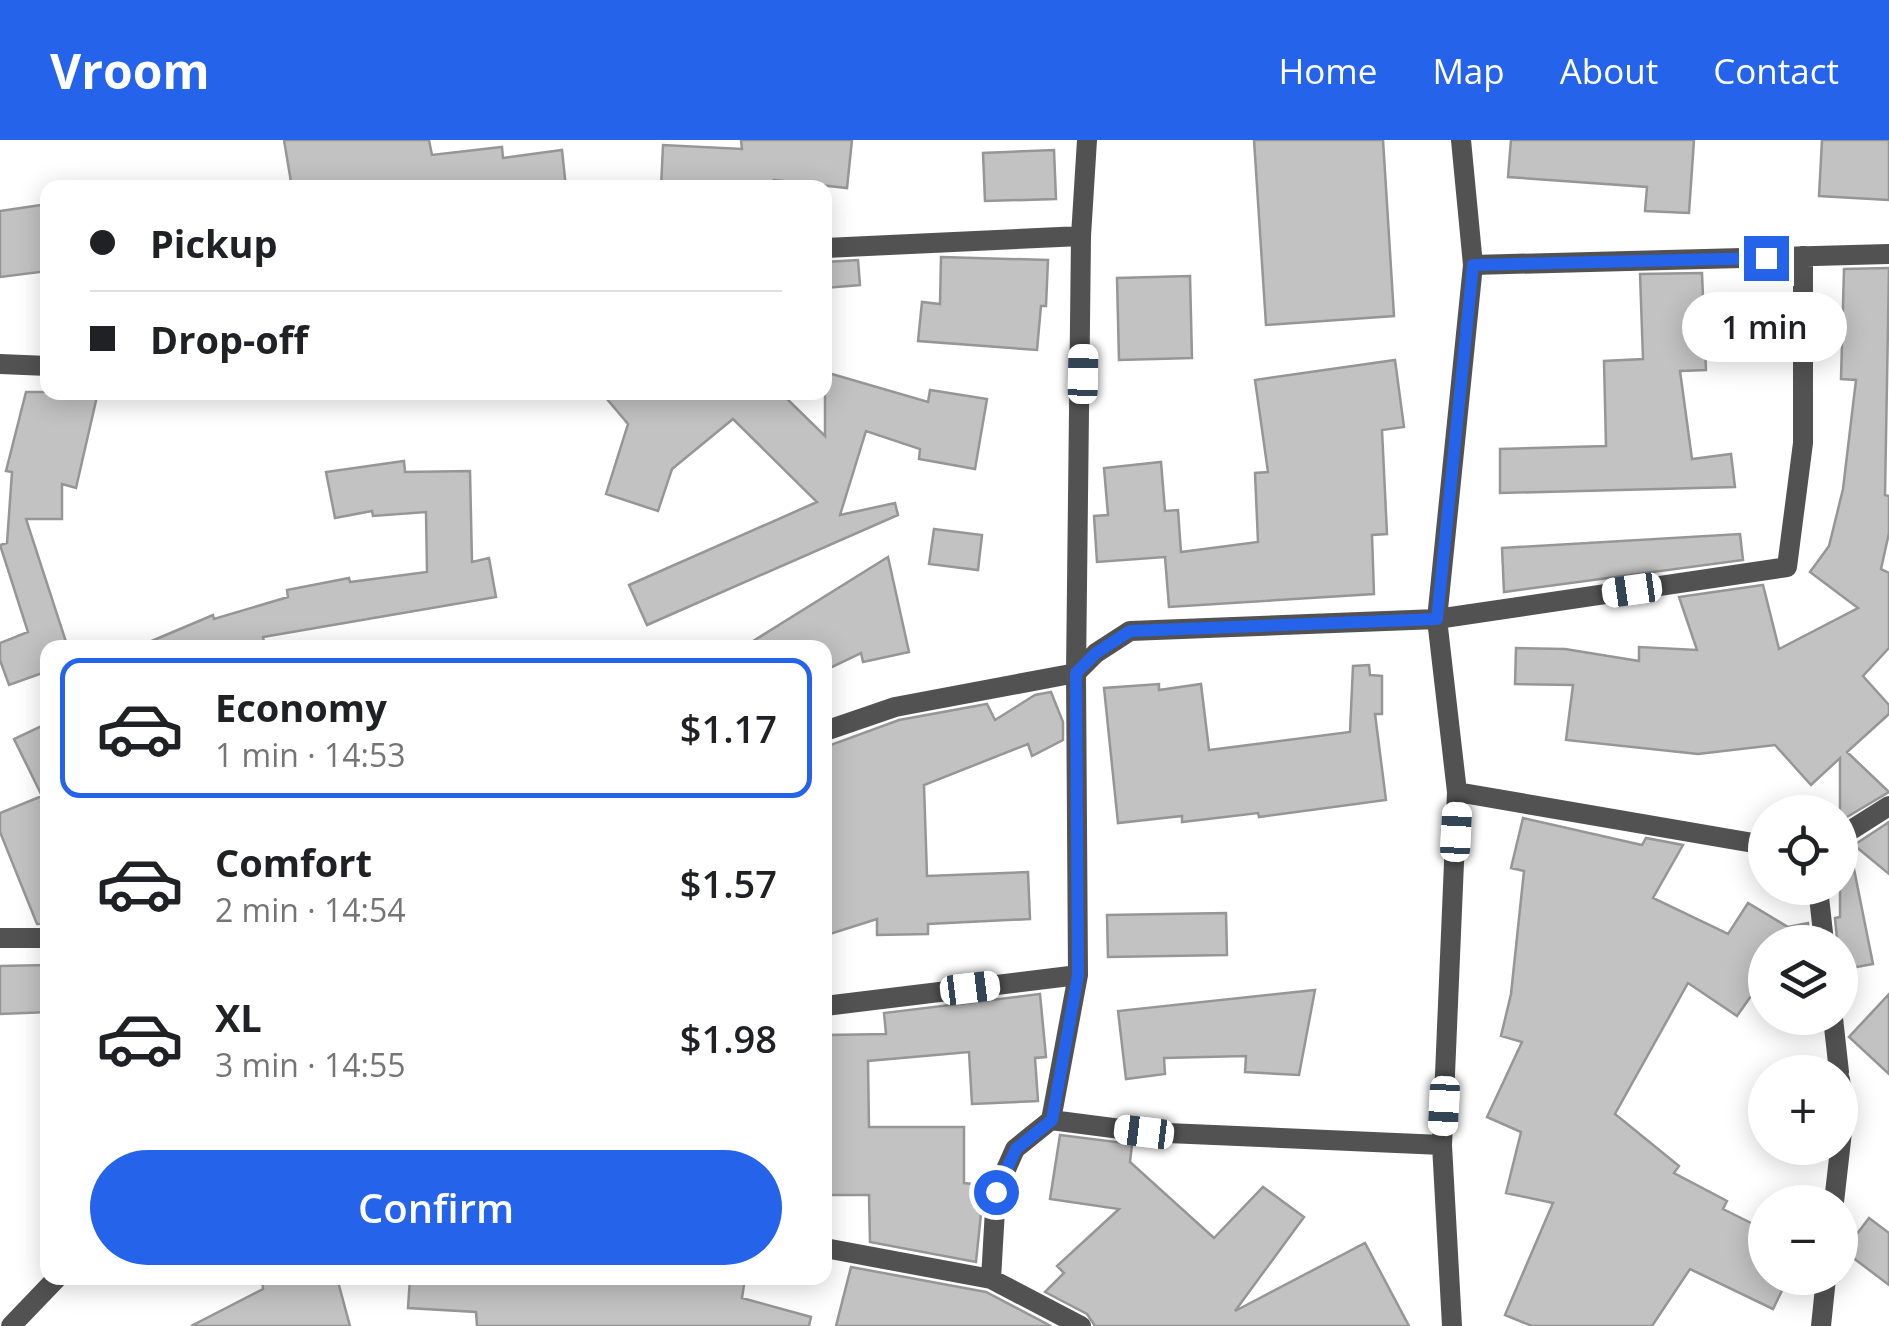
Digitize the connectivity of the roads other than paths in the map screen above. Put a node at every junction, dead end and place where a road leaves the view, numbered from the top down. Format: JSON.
{"nodes":[{"id":1,"x":1087,"y":140,"type":"edge"},
{"id":2,"x":1460,"y":140,"type":"edge"},
{"id":3,"x":1081,"y":236,"type":"junction"},
{"id":4,"x":832,"y":248,"type":"edge"},
{"id":5,"x":1889,"y":254,"type":"edge"},
{"id":6,"x":1803,"y":256,"type":"junction"},
{"id":7,"x":1473,"y":265,"type":"junction"},
{"id":8,"x":0,"y":364,"type":"edge"},
{"id":9,"x":40,"y":366,"type":"edge"},
{"id":10,"x":1437,"y":619,"type":"junction"},
{"id":11,"x":1076,"y":673,"type":"junction"},
{"id":12,"x":832,"y":728,"type":"edge"},
{"id":13,"x":1457,"y":792,"type":"junction"},
{"id":14,"x":1889,"y":806,"type":"edge"},
{"id":15,"x":1858,"y":826,"type":"edge"},
{"id":16,"x":1748,"y":842,"type":"edge"},
{"id":17,"x":0,"y":938,"type":"edge"},
{"id":18,"x":40,"y":938,"type":"edge"},
{"id":19,"x":1078,"y":975,"type":"junction"},
{"id":20,"x":832,"y":1005,"type":"edge"},
{"id":21,"x":1052,"y":1120,"type":"junction"},
{"id":22,"x":1442,"y":1146,"type":"junction"},
{"id":23,"x":832,"y":1249,"type":"edge"},
{"id":24,"x":991,"y":1279,"type":"junction"},
{"id":25,"x":49,"y":1285,"type":"edge"},
{"id":26,"x":1824,"y":1295,"type":"edge"},
{"id":27,"x":10,"y":1326,"type":"edge"},
{"id":28,"x":1081,"y":1326,"type":"edge"},
{"id":29,"x":1452,"y":1326,"type":"edge"},
{"id":30,"x":1821,"y":1326,"type":"edge"}],
"edges":[{"from":1,"to":3,"type":"street"},
{"from":2,"to":7,"type":"street"},
{"from":3,"to":4,"type":"street"},
{"from":3,"to":11,"type":"street"},
{"from":5,"to":6,"type":"street"},
{"from":6,"to":7,"type":"street"},
{"from":6,"to":10,"type":"street"},
{"from":7,"to":10,"type":"street"},
{"from":8,"to":9,"type":"street"},
{"from":10,"to":11,"type":"street"},
{"from":10,"to":13,"type":"street"},
{"from":11,"to":12,"type":"street"},
{"from":11,"to":19,"type":"street"},
{"from":13,"to":16,"type":"street"},
{"from":13,"to":22,"type":"street"},
{"from":14,"to":15,"type":"street"},
{"from":17,"to":18,"type":"street"},
{"from":19,"to":20,"type":"street"},
{"from":19,"to":21,"type":"street"},
{"from":21,"to":22,"type":"street"},
{"from":21,"to":24,"type":"street"},
{"from":22,"to":29,"type":"street"},
{"from":23,"to":24,"type":"street"},
{"from":24,"to":28,"type":"street"},
{"from":25,"to":27,"type":"street"},
{"from":26,"to":30,"type":"street"}]}
